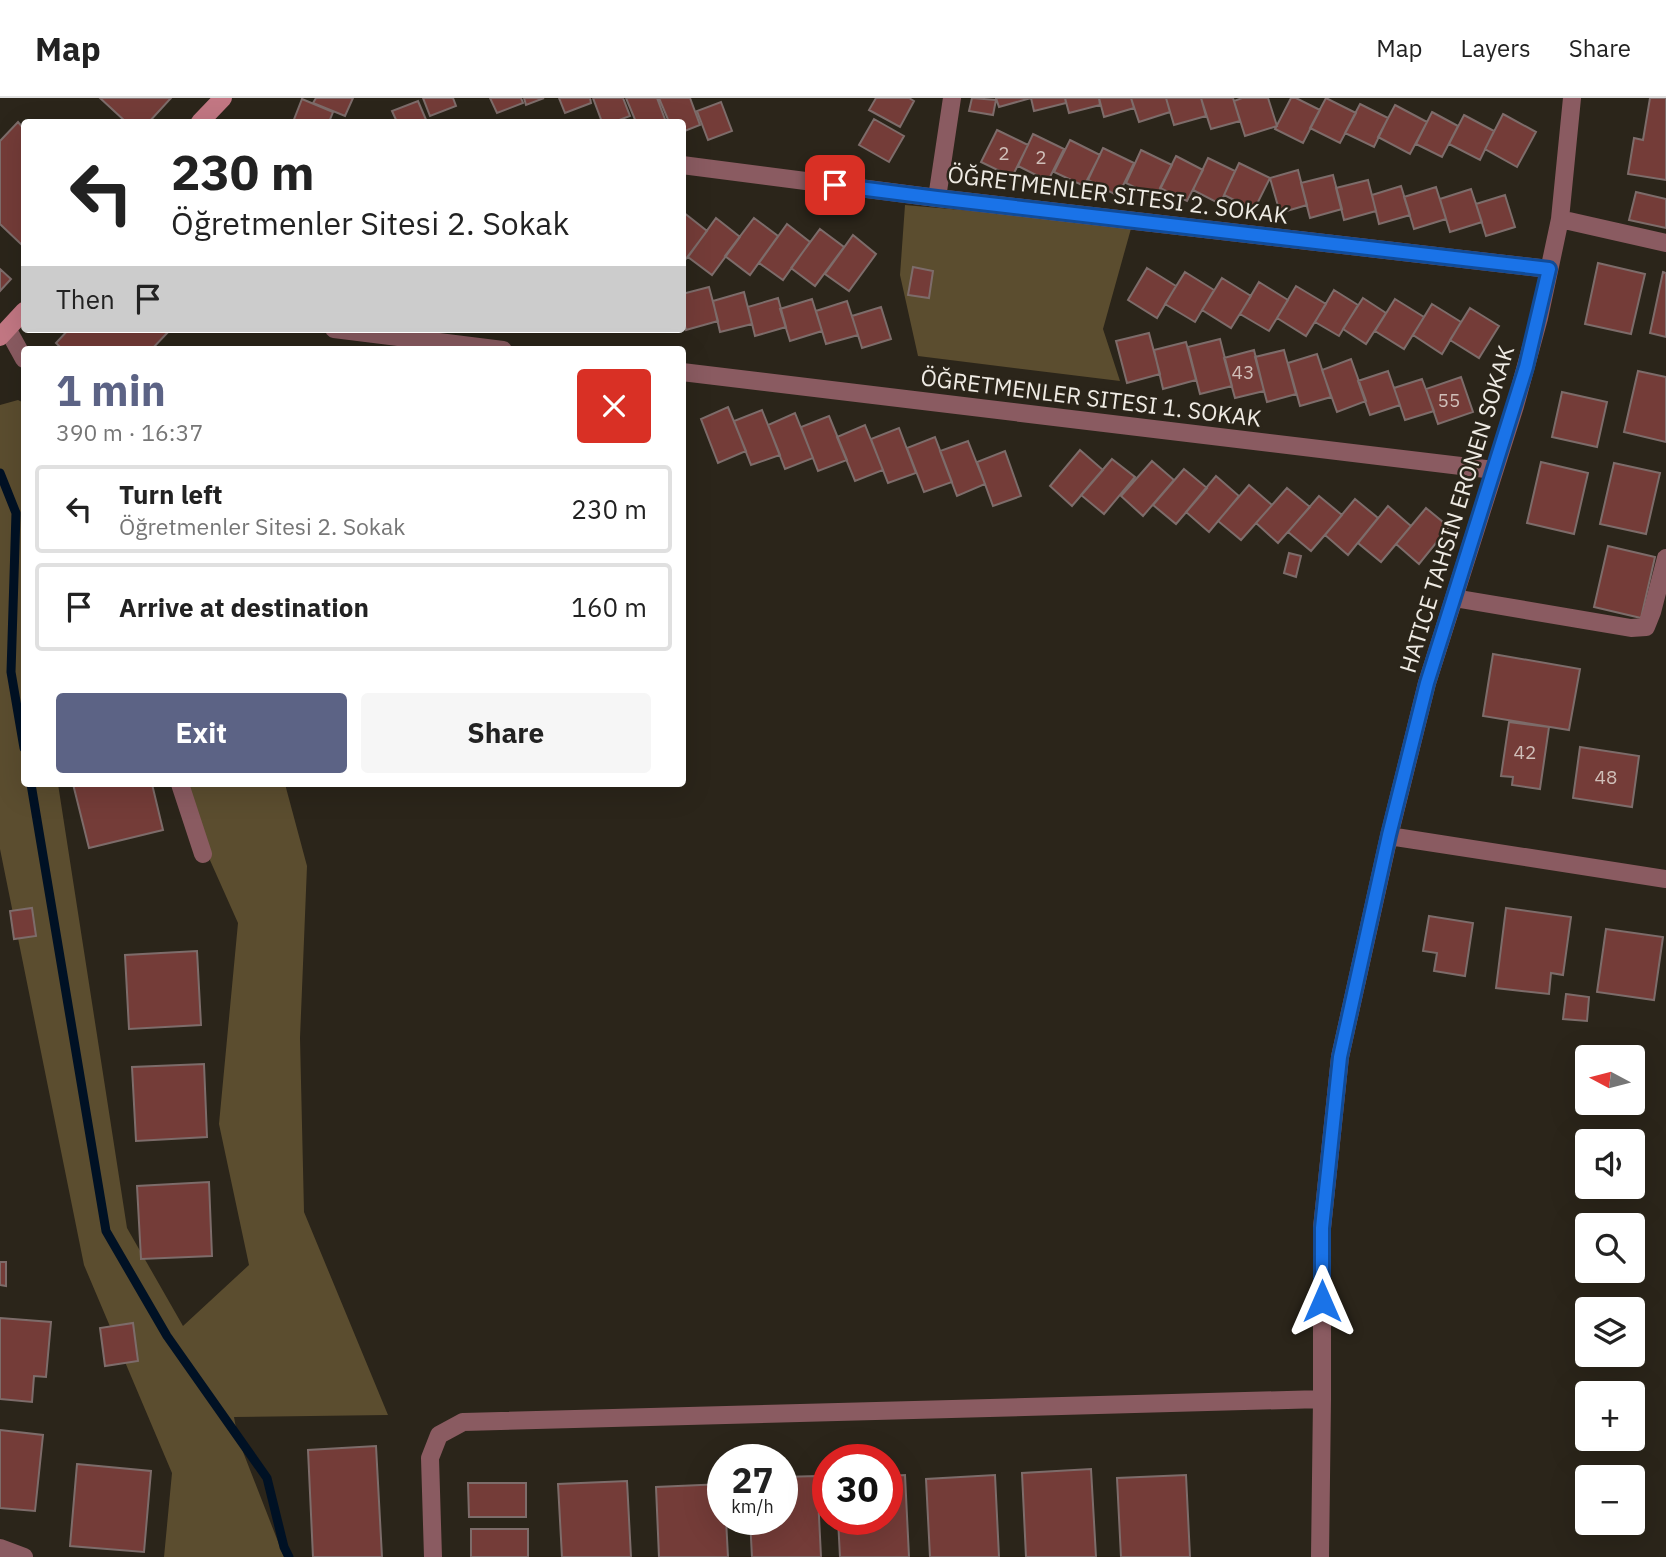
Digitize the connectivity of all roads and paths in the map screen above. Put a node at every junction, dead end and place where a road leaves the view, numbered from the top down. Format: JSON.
{"nodes":[{"id":1,"x":223,"y":98,"type":"edge"},
{"id":2,"x":952,"y":98,"type":"edge"},
{"id":3,"x":1572,"y":98,"type":"edge"},
{"id":4,"x":203,"y":119,"type":"edge"},
{"id":5,"x":686,"y":166,"type":"edge"},
{"id":6,"x":937,"y":198,"type":"junction"},
{"id":7,"x":1560,"y":219,"type":"junction"},
{"id":8,"x":1666,"y":243,"type":"edge"},
{"id":9,"x":1549,"y":269,"type":"junction"},
{"id":10,"x":21,"y":314,"type":"edge"},
{"id":11,"x":4,"y":333,"type":"edge"},
{"id":12,"x":397,"y":333,"type":"edge"},
{"id":13,"x":428,"y":335,"type":"edge"},
{"id":14,"x":483,"y":346,"type":"edge"},
{"id":15,"x":21,"y":355,"type":"edge"},
{"id":16,"x":686,"y":372,"type":"edge"},
{"id":17,"x":1494,"y":470,"type":"junction"},
{"id":18,"x":1666,"y":558,"type":"edge"},
{"id":19,"x":1454,"y":598,"type":"junction"},
{"id":20,"x":181,"y":787,"type":"edge"},
{"id":21,"x":1389,"y":835,"type":"junction"},
{"id":22,"x":203,"y":855,"type":"dead end"},
{"id":23,"x":1666,"y":879,"type":"edge"},
{"id":24,"x":1322,"y":1399,"type":"junction"},
{"id":25,"x":0,"y":1548,"type":"edge"},
{"id":26,"x":24,"y":1557,"type":"edge"},
{"id":27,"x":433,"y":1557,"type":"edge"},
{"id":28,"x":1320,"y":1557,"type":"edge"}],
"edges":[{"from":1,"to":4,"type":"main road"},
{"from":2,"to":6,"type":"street"},
{"from":3,"to":7,"type":"street","name":"HATICE TAHSIN ERONEN SOKAK"},
{"from":5,"to":6,"type":"street","name":"ÖĞRETMENLER SITESI 2. SOKAK"},
{"from":6,"to":9,"type":"street","name":"ÖĞRETMENLER SITESI 2. SOKAK"},
{"from":7,"to":8,"type":"street"},
{"from":7,"to":9,"type":"street","name":"HATICE TAHSIN ERONEN SOKAK"},
{"from":9,"to":17,"type":"street","name":"HATICE TAHSIN ERONEN SOKAK"},
{"from":10,"to":11,"type":"main road"},
{"from":11,"to":15,"type":"street"},
{"from":12,"to":13,"type":"street"},
{"from":13,"to":14,"type":"street"},
{"from":16,"to":17,"type":"street","name":"ÖĞRETMENLER SITESI 1. SOKAK"},
{"from":17,"to":19,"type":"street","name":"HATICE TAHSIN ERONEN SOKAK"},
{"from":18,"to":19,"type":"street"},
{"from":19,"to":21,"type":"street","name":"HATICE TAHSIN ERONEN SOKAK"},
{"from":20,"to":22,"type":"street"},
{"from":21,"to":23,"type":"street"},
{"from":21,"to":24,"type":"street","name":"HATICE TAHSIN ERONEN SOKAK"},
{"from":24,"to":27,"type":"street"},
{"from":24,"to":28,"type":"street","name":"HATICE TAHSIN ERONEN SOKAK"},
{"from":25,"to":26,"type":"street"}]}
